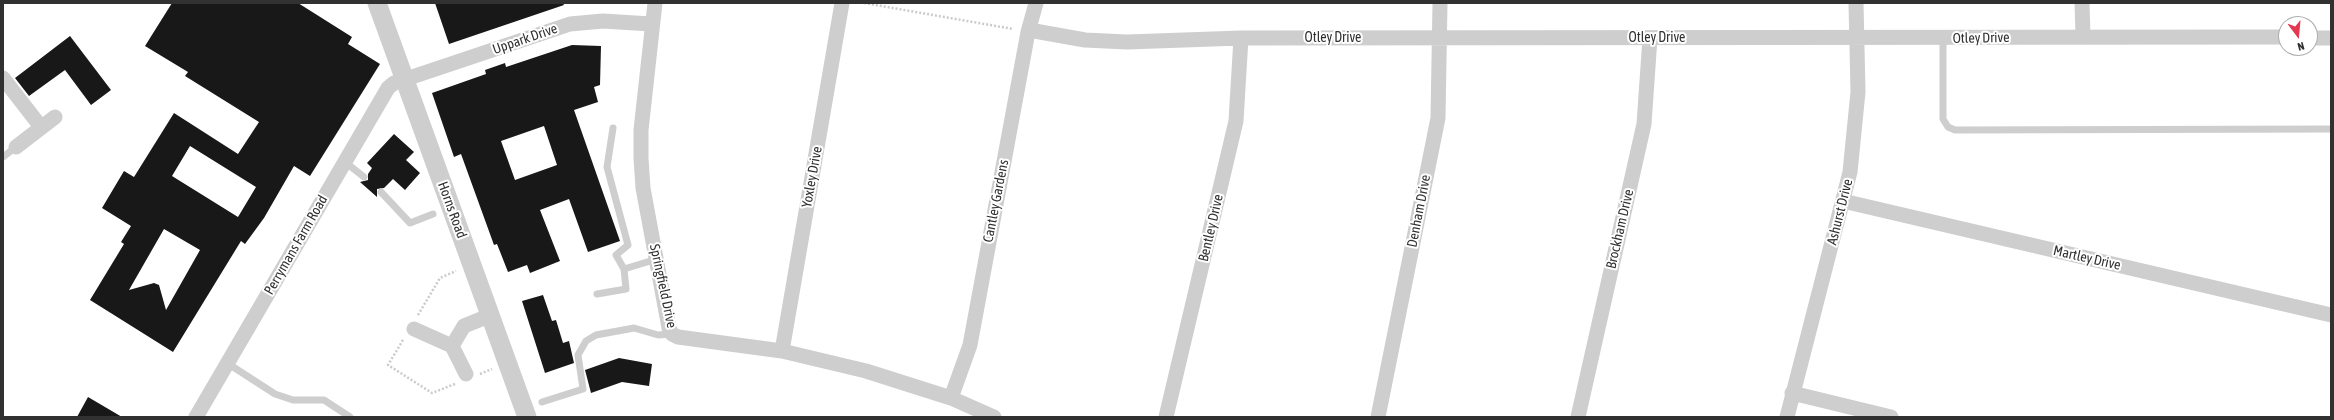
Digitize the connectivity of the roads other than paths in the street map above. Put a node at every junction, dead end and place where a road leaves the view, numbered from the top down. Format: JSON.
{"nodes":[{"id":1,"x":377,"y":3,"type":"edge"},
{"id":2,"x":655,"y":3,"type":"edge"},
{"id":3,"x":842,"y":3,"type":"edge"},
{"id":4,"x":1036,"y":3,"type":"edge"},
{"id":5,"x":1440,"y":3,"type":"edge"},
{"id":6,"x":1856,"y":3,"type":"edge"},
{"id":7,"x":2082,"y":3,"type":"edge"},
{"id":8,"x":651,"y":24,"type":"junction"},
{"id":9,"x":1028,"y":31,"type":"junction"},
{"id":10,"x":2083,"y":36,"type":"junction"},
{"id":11,"x":2278,"y":37,"type":"edge"},
{"id":12,"x":1241,"y":38,"type":"junction"},
{"id":13,"x":1650,"y":38,"type":"junction"},
{"id":14,"x":1943,"y":38,"type":"junction"},
{"id":15,"x":2318,"y":38,"type":"edge"},
{"id":16,"x":2331,"y":38,"type":"edge"},
{"id":17,"x":1440,"y":39,"type":"junction"},
{"id":18,"x":1857,"y":39,"type":"junction"},
{"id":19,"x":3,"y":78,"type":"edge"},
{"id":20,"x":404,"y":80,"type":"junction"},
{"id":21,"x":55,"y":117,"type":"dead end"},
{"id":22,"x":40,"y":127,"type":"junction"},
{"id":23,"x":613,"y":128,"type":"dead end"},
{"id":24,"x":2331,"y":129,"type":"edge"},
{"id":25,"x":16,"y":147,"type":"joint"},
{"id":26,"x":3,"y":157,"type":"edge"},
{"id":27,"x":345,"y":162,"type":"junction"},
{"id":28,"x":364,"y":177,"type":"dead end"},
{"id":29,"x":381,"y":192,"type":"dead end"},
{"id":30,"x":1843,"y":201,"type":"junction"},
{"id":31,"x":433,"y":214,"type":"dead end"},
{"id":32,"x":657,"y":259,"type":"junction"},
{"id":33,"x":624,"y":269,"type":"junction"},
{"id":34,"x":598,"y":294,"type":"dead end"},
{"id":35,"x":490,"y":315,"type":"junction"},
{"id":36,"x":2331,"y":316,"type":"edge"},
{"id":37,"x":414,"y":329,"type":"dead end"},
{"id":38,"x":672,"y":334,"type":"junction"},
{"id":39,"x":452,"y":346,"type":"junction"},
{"id":40,"x":782,"y":351,"type":"junction"},
{"id":41,"x":227,"y":363,"type":"junction"},
{"id":42,"x":466,"y":374,"type":"dead end"},
{"id":43,"x":1792,"y":393,"type":"junction"},
{"id":44,"x":951,"y":398,"type":"junction"},
{"id":45,"x":542,"y":402,"type":"dead end"},
{"id":46,"x":196,"y":417,"type":"edge"},
{"id":47,"x":350,"y":417,"type":"edge"},
{"id":48,"x":527,"y":417,"type":"edge"},
{"id":49,"x":994,"y":417,"type":"edge"},
{"id":50,"x":1166,"y":417,"type":"edge"},
{"id":51,"x":1378,"y":417,"type":"edge"},
{"id":52,"x":1578,"y":417,"type":"edge"},
{"id":53,"x":1787,"y":417,"type":"edge"},
{"id":54,"x":1891,"y":417,"type":"edge"}],
"edges":[{"from":1,"to":20,"type":"street","name":"Horns Road"},
{"from":2,"to":8,"type":"street","name":"Springfield Drive"},
{"from":3,"to":40,"type":"street","name":"Yoxley Drive"},
{"from":4,"to":9,"type":"street","name":"Cantley Gardens"},
{"from":5,"to":17,"type":"street","name":"Denham Drive"},
{"from":6,"to":18,"type":"street","name":"Ashurst Drive"},
{"from":7,"to":10,"type":"street"},
{"from":8,"to":20,"type":"street","name":"Uppark Drive"},
{"from":8,"to":32,"type":"street","name":"Springfield Drive"},
{"from":9,"to":12,"type":"street","name":"Otley Drive"},
{"from":9,"to":44,"type":"street","name":"Cantley Gardens"},
{"from":10,"to":11,"type":"street","name":"Otley Drive"},
{"from":10,"to":14,"type":"street","name":"Otley Drive"},
{"from":12,"to":17,"type":"street","name":"Otley Drive"},
{"from":12,"to":50,"type":"street","name":"Bentley Drive"},
{"from":13,"to":17,"type":"street","name":"Otley Drive"},
{"from":13,"to":18,"type":"street","name":"Otley Drive"},
{"from":13,"to":52,"type":"street","name":"Brockham Drive"},
{"from":14,"to":18,"type":"street","name":"Otley Drive"},
{"from":14,"to":24,"type":"lane"},
{"from":15,"to":16,"type":"street"},
{"from":17,"to":51,"type":"street","name":"Denham Drive"},
{"from":18,"to":30,"type":"street","name":"Ashurst Drive"},
{"from":19,"to":22,"type":"street"},
{"from":20,"to":27,"type":"street","name":"Perrymans Farm Road"},
{"from":20,"to":35,"type":"street","name":"Horns Road"},
{"from":21,"to":22,"type":"street"},
{"from":22,"to":25,"type":"street"},
{"from":23,"to":33,"type":"lane"},
{"from":25,"to":26,"type":"lane"},
{"from":27,"to":28,"type":"lane"},
{"from":27,"to":41,"type":"street","name":"Perrymans Farm Road"},
{"from":29,"to":31,"type":"lane"},
{"from":30,"to":36,"type":"street","name":"Martley Drive"},
{"from":30,"to":43,"type":"street","name":"Ashurst Drive"},
{"from":32,"to":33,"type":"lane"},
{"from":32,"to":38,"type":"street","name":"Springfield Drive"},
{"from":33,"to":34,"type":"lane"},
{"from":35,"to":39,"type":"street"},
{"from":35,"to":48,"type":"street","name":"Horns Road"},
{"from":37,"to":39,"type":"street"},
{"from":38,"to":40,"type":"street","name":"Springfield Drive"},
{"from":38,"to":45,"type":"lane"},
{"from":39,"to":42,"type":"street"},
{"from":40,"to":44,"type":"street","name":"Springfield Drive"},
{"from":41,"to":46,"type":"street","name":"Perrymans Farm Road"},
{"from":41,"to":47,"type":"lane"},
{"from":43,"to":53,"type":"street","name":"Ashurst Drive"},
{"from":43,"to":54,"type":"street"},
{"from":44,"to":49,"type":"street","name":"Springfield Drive"}]}
